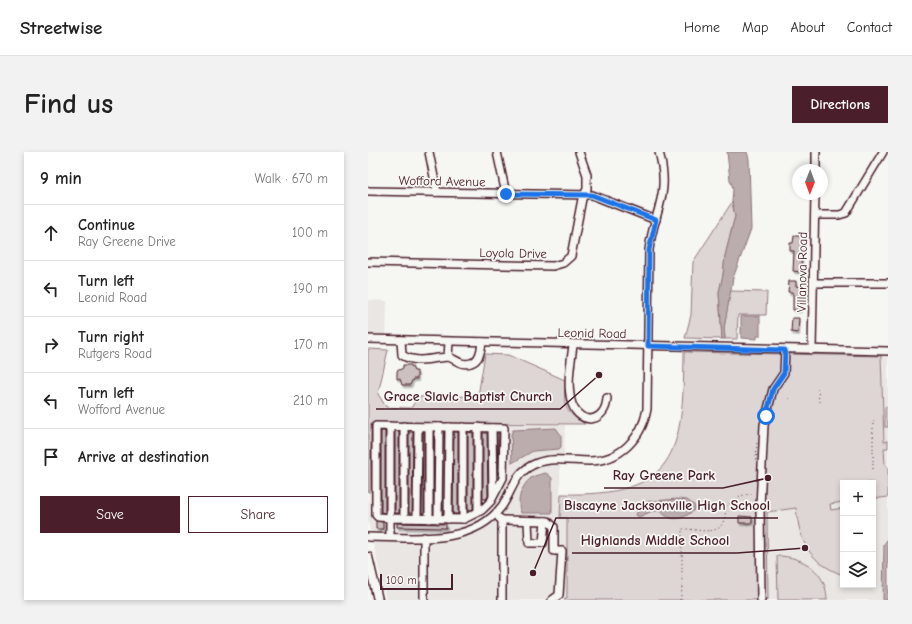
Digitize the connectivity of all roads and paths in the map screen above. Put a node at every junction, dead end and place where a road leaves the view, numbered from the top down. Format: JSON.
{"nodes":[{"id":1,"x":429,"y":152,"type":"edge"},
{"id":2,"x":498,"y":152,"type":"edge"},
{"id":3,"x":579,"y":152,"type":"edge"},
{"id":4,"x":659,"y":152,"type":"edge"},
{"id":5,"x":816,"y":152,"type":"edge"},
{"id":6,"x":883,"y":152,"type":"edge"},
{"id":7,"x":816,"y":164,"type":"edge"},
{"id":8,"x":368,"y":191,"type":"edge"},
{"id":9,"x":437,"y":192,"type":"junction"},
{"id":10,"x":506,"y":194,"type":"junction"},
{"id":11,"x":584,"y":195,"type":"junction"},
{"id":12,"x":816,"y":200,"type":"edge"},
{"id":13,"x":815,"y":215,"type":"junction"},
{"id":14,"x":656,"y":220,"type":"junction"},
{"id":15,"x":368,"y":262,"type":"edge"},
{"id":16,"x":814,"y":283,"type":"junction"},
{"id":17,"x":888,"y":284,"type":"edge"},
{"id":18,"x":368,"y":340,"type":"edge"},
{"id":19,"x":401,"y":340,"type":"junction"},
{"id":20,"x":449,"y":342,"type":"junction"},
{"id":21,"x":482,"y":342,"type":"junction"},
{"id":22,"x":573,"y":344,"type":"junction"},
{"id":23,"x":648,"y":346,"type":"junction"},
{"id":24,"x":785,"y":350,"type":"junction"},
{"id":25,"x":812,"y":350,"type":"junction"},
{"id":26,"x":888,"y":351,"type":"edge"},
{"id":27,"x":448,"y":357,"type":"junction"},
{"id":28,"x":818,"y":390,"type":"dead end"},
{"id":29,"x":607,"y":398,"type":"dead end"},
{"id":30,"x":789,"y":398,"type":"dead end"},
{"id":31,"x":789,"y":401,"type":"dead end"},
{"id":32,"x":819,"y":402,"type":"dead end"},
{"id":33,"x":873,"y":417,"type":"dead end"},
{"id":34,"x":390,"y":426,"type":"junction"},
{"id":35,"x":404,"y":426,"type":"junction"},
{"id":36,"x":418,"y":426,"type":"junction"},
{"id":37,"x":429,"y":427,"type":"junction"},
{"id":38,"x":439,"y":427,"type":"junction"},
{"id":39,"x":449,"y":427,"type":"junction"},
{"id":40,"x":463,"y":427,"type":"junction"},
{"id":41,"x":478,"y":427,"type":"junction"},
{"id":42,"x":492,"y":428,"type":"junction"},
{"id":43,"x":758,"y":435,"type":"dead end"},
{"id":44,"x":756,"y":461,"type":"dead end"},
{"id":45,"x":873,"y":469,"type":"dead end"},
{"id":46,"x":755,"y":491,"type":"dead end"},
{"id":47,"x":494,"y":496,"type":"junction"},
{"id":48,"x":478,"y":512,"type":"junction"},
{"id":49,"x":495,"y":514,"type":"junction"},
{"id":50,"x":390,"y":518,"type":"junction"},
{"id":51,"x":404,"y":518,"type":"junction"},
{"id":52,"x":417,"y":518,"type":"junction"},
{"id":53,"x":429,"y":519,"type":"junction"},
{"id":54,"x":438,"y":519,"type":"junction"},
{"id":55,"x":448,"y":519,"type":"junction"},
{"id":56,"x":463,"y":519,"type":"junction"},
{"id":57,"x":502,"y":520,"type":"junction"},
{"id":58,"x":528,"y":520,"type":"junction"},
{"id":59,"x":545,"y":521,"type":"junction"},
{"id":60,"x":368,"y":537,"type":"edge"},
{"id":61,"x":390,"y":537,"type":"junction"},
{"id":62,"x":424,"y":537,"type":"junction"},
{"id":63,"x":368,"y":558,"type":"edge"},
{"id":64,"x":370,"y":579,"type":"edge"},
{"id":65,"x":378,"y":600,"type":"edge"},
{"id":66,"x":424,"y":600,"type":"edge"},
{"id":67,"x":502,"y":600,"type":"edge"},
{"id":68,"x":552,"y":600,"type":"edge"},
{"id":69,"x":680,"y":600,"type":"edge"},
{"id":70,"x":761,"y":600,"type":"edge"}],
"edges":[{"from":1,"to":9,"type":"street"},
{"from":2,"to":10,"type":"street"},
{"from":3,"to":11,"type":"street","name":"Loyola Drive"},
{"from":4,"to":14,"type":"street"},
{"from":5,"to":7,"type":"street"},
{"from":6,"to":13,"type":"street"},
{"from":8,"to":9,"type":"street","name":"Wofford Avenue"},
{"from":9,"to":10,"type":"street","name":"Wofford Avenue"},
{"from":10,"to":11,"type":"street","name":"Wofford Avenue"},
{"from":11,"to":14,"type":"street","name":"Wofford Avenue"},
{"from":11,"to":15,"type":"street","name":"Loyola Drive"},
{"from":12,"to":13,"type":"street","name":"Villanova Road"},
{"from":13,"to":16,"type":"street","name":"Villanova Road"},
{"from":14,"to":23,"type":"street"},
{"from":16,"to":17,"type":"street"},
{"from":16,"to":25,"type":"street","name":"Villanova Road"},
{"from":18,"to":19,"type":"street","name":"Leonid Road"},
{"from":19,"to":20,"type":"street","name":"Leonid Road"},
{"from":19,"to":27,"type":"street"},
{"from":20,"to":21,"type":"street","name":"Leonid Road"},
{"from":20,"to":27,"type":"street"},
{"from":21,"to":22,"type":"street","name":"Leonid Road"},
{"from":21,"to":27,"type":"street"},
{"from":22,"to":23,"type":"street","name":"Leonid Road"},
{"from":22,"to":29,"type":"street"},
{"from":23,"to":24,"type":"street","name":"Leonid Road"},
{"from":23,"to":49,"type":"street"},
{"from":24,"to":25,"type":"street","name":"Leonid Road"},
{"from":24,"to":70,"type":"street"},
{"from":25,"to":26,"type":"street","name":"Leonid Road"},
{"from":28,"to":32,"type":"path"},
{"from":30,"to":31,"type":"path"},
{"from":33,"to":45,"type":"path"},
{"from":34,"to":35,"type":"street"},
{"from":34,"to":50,"type":"street"},
{"from":34,"to":50,"type":"street"},
{"from":35,"to":36,"type":"street"},
{"from":35,"to":51,"type":"street"},
{"from":36,"to":37,"type":"street"},
{"from":36,"to":52,"type":"street"},
{"from":37,"to":38,"type":"street"},
{"from":37,"to":53,"type":"street"},
{"from":38,"to":39,"type":"street"},
{"from":38,"to":54,"type":"street"},
{"from":39,"to":40,"type":"street"},
{"from":39,"to":55,"type":"street"},
{"from":40,"to":41,"type":"street"},
{"from":40,"to":56,"type":"street"},
{"from":41,"to":42,"type":"street"},
{"from":41,"to":48,"type":"street"},
{"from":42,"to":47,"type":"street"},
{"from":42,"to":47,"type":"street"},
{"from":43,"to":44,"type":"path"},
{"from":46,"to":69,"type":"path"},
{"from":47,"to":48,"type":"street"},
{"from":48,"to":56,"type":"street"},
{"from":49,"to":57,"type":"street"},
{"from":49,"to":62,"type":"street"},
{"from":50,"to":51,"type":"street"},
{"from":50,"to":61,"type":"street"},
{"from":51,"to":52,"type":"street"},
{"from":52,"to":53,"type":"street"},
{"from":53,"to":54,"type":"street"},
{"from":54,"to":55,"type":"street"},
{"from":55,"to":56,"type":"street"},
{"from":57,"to":58,"type":"street"},
{"from":57,"to":67,"type":"street"},
{"from":58,"to":59,"type":"street"},
{"from":58,"to":59,"type":"street"},
{"from":59,"to":68,"type":"street"},
{"from":60,"to":61,"type":"street"},
{"from":61,"to":62,"type":"street"},
{"from":62,"to":66,"type":"street"},
{"from":63,"to":64,"type":"main road"},
{"from":64,"to":65,"type":"main road"}]}
